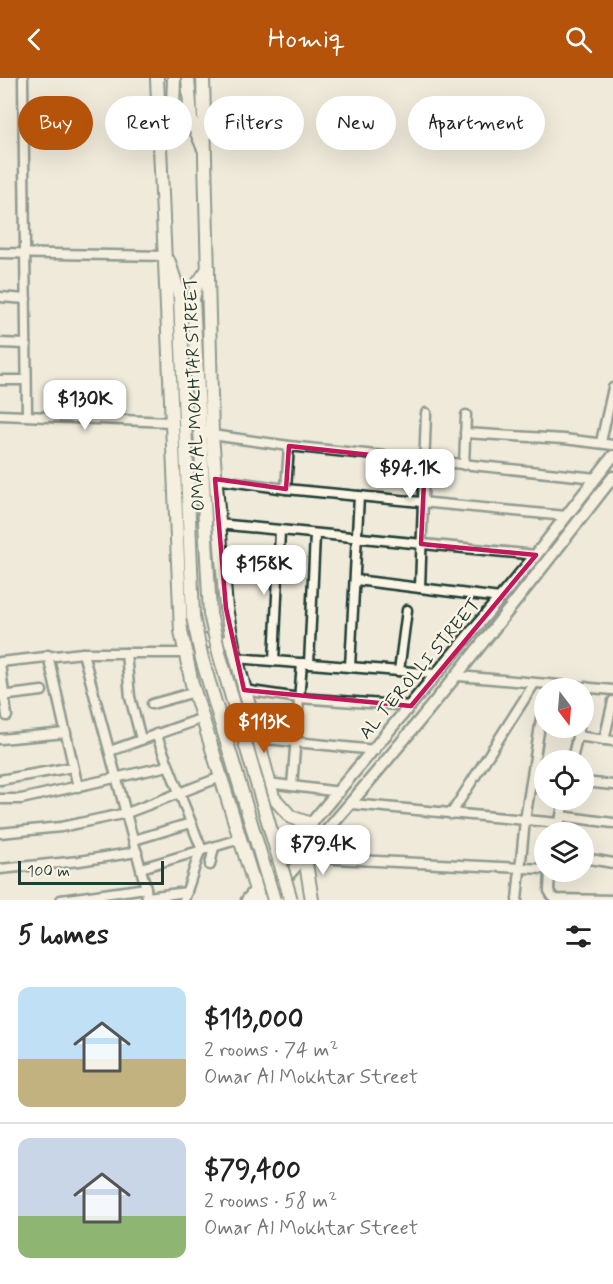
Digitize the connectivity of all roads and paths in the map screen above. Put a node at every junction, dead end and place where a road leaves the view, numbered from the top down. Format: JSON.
{"nodes":[{"id":1,"x":22,"y":78,"type":"edge"},
{"id":2,"x":156,"y":78,"type":"edge"},
{"id":3,"x":174,"y":78,"type":"edge"},
{"id":4,"x":188,"y":78,"type":"edge"},
{"id":5,"x":203,"y":78,"type":"edge"},
{"id":6,"x":157,"y":96,"type":"edge"},
{"id":7,"x":173,"y":96,"type":"edge"},
{"id":8,"x":160,"y":150,"type":"edge"},
{"id":9,"x":205,"y":151,"type":"junction"},
{"id":10,"x":0,"y":252,"type":"edge"},
{"id":11,"x":25,"y":253,"type":"junction"},
{"id":12,"x":166,"y":256,"type":"junction"},
{"id":13,"x":208,"y":269,"type":"junction"},
{"id":14,"x":0,"y":297,"type":"edge"},
{"id":15,"x":26,"y":299,"type":"junction"},
{"id":16,"x":0,"y":343,"type":"edge"},
{"id":17,"x":26,"y":344,"type":"junction"},
{"id":18,"x":0,"y":380,"type":"edge"},
{"id":19,"x":26,"y":380,"type":"junction"},
{"id":20,"x":613,"y":387,"type":"edge"},
{"id":21,"x":426,"y":412,"type":"dead end"},
{"id":22,"x":27,"y":414,"type":"junction"},
{"id":23,"x":0,"y":415,"type":"edge"},
{"id":24,"x":466,"y":415,"type":"dead end"},
{"id":25,"x":170,"y":422,"type":"junction"},
{"id":26,"x":465,"y":433,"type":"junction"},
{"id":27,"x":212,"y":435,"type":"junction"},
{"id":28,"x":602,"y":442,"type":"junction"},
{"id":29,"x":613,"y":445,"type":"edge"},
{"id":30,"x":289,"y":446,"type":"junction"},
{"id":31,"x":613,"y":456,"type":"edge"},
{"id":32,"x":425,"y":461,"type":"junction"},
{"id":33,"x":464,"y":465,"type":"junction"},
{"id":34,"x":613,"y":477,"type":"edge"},
{"id":35,"x":596,"y":478,"type":"junction"},
{"id":36,"x":215,"y":479,"type":"junction"},
{"id":37,"x":286,"y":489,"type":"junction"},
{"id":38,"x":359,"y":496,"type":"junction"},
{"id":39,"x":423,"y":503,"type":"junction"},
{"id":40,"x":566,"y":516,"type":"junction"},
{"id":41,"x":218,"y":524,"type":"junction"},
{"id":42,"x":280,"y":531,"type":"junction"},
{"id":43,"x":315,"y":535,"type":"junction"},
{"id":44,"x":358,"y":538,"type":"junction"},
{"id":45,"x":422,"y":544,"type":"junction"},
{"id":46,"x":536,"y":555,"type":"junction"},
{"id":47,"x":524,"y":569,"type":"junction"},
{"id":48,"x":535,"y":578,"type":"junction"},
{"id":49,"x":356,"y":580,"type":"junction"},
{"id":50,"x":420,"y":588,"type":"junction"},
{"id":51,"x":500,"y":598,"type":"junction"},
{"id":52,"x":408,"y":610,"type":"dead end"},
{"id":53,"x":232,"y":645,"type":"junction"},
{"id":54,"x":83,"y":653,"type":"junction"},
{"id":55,"x":126,"y":653,"type":"junction"},
{"id":56,"x":185,"y":653,"type":"junction"},
{"id":57,"x":48,"y":655,"type":"junction"},
{"id":58,"x":236,"y":658,"type":"junction"},
{"id":59,"x":274,"y":661,"type":"junction"},
{"id":60,"x":0,"y":662,"type":"edge"},
{"id":61,"x":305,"y":663,"type":"junction"},
{"id":62,"x":350,"y":667,"type":"junction"},
{"id":63,"x":399,"y":671,"type":"junction"},
{"id":64,"x":437,"y":674,"type":"junction"},
{"id":65,"x":459,"y":676,"type":"junction"},
{"id":66,"x":534,"y":684,"type":"joint"},
{"id":67,"x":594,"y":688,"type":"edge"},
{"id":68,"x":244,"y":690,"type":"junction"},
{"id":69,"x":613,"y":690,"type":"edge"},
{"id":70,"x":42,"y":691,"type":"dead end"},
{"id":71,"x":195,"y":692,"type":"junction"},
{"id":72,"x":2,"y":696,"type":"edge"},
{"id":73,"x":299,"y":698,"type":"junction"},
{"id":74,"x":613,"y":701,"type":"edge"},
{"id":75,"x":152,"y":704,"type":"dead end"},
{"id":76,"x":411,"y":706,"type":"junction"},
{"id":77,"x":7,"y":716,"type":"dead end"},
{"id":78,"x":202,"y":718,"type":"junction"},
{"id":79,"x":66,"y":733,"type":"junction"},
{"id":80,"x":156,"y":734,"type":"junction"},
{"id":81,"x":256,"y":738,"type":"junction"},
{"id":82,"x":538,"y":738,"type":"edge"},
{"id":83,"x":0,"y":739,"type":"edge"},
{"id":84,"x":141,"y":739,"type":"junction"},
{"id":85,"x":608,"y":740,"type":"edge"},
{"id":86,"x":296,"y":741,"type":"junction"},
{"id":87,"x":110,"y":750,"type":"junction"},
{"id":88,"x":375,"y":750,"type":"junction"},
{"id":89,"x":168,"y":766,"type":"junction"},
{"id":90,"x":74,"y":767,"type":"junction"},
{"id":91,"x":117,"y":777,"type":"junction"},
{"id":92,"x":220,"y":777,"type":"junction"},
{"id":93,"x":0,"y":780,"type":"edge"},
{"id":94,"x":268,"y":783,"type":"junction"},
{"id":95,"x":594,"y":783,"type":"edge"},
{"id":96,"x":613,"y":785,"type":"edge"},
{"id":97,"x":292,"y":786,"type":"junction"},
{"id":98,"x":78,"y":787,"type":"junction"},
{"id":99,"x":340,"y":792,"type":"junction"},
{"id":100,"x":179,"y":793,"type":"junction"},
{"id":101,"x":0,"y":799,"type":"edge"},
{"id":102,"x":277,"y":803,"type":"junction"},
{"id":103,"x":352,"y":804,"type":"junction"},
{"id":104,"x":126,"y":813,"type":"junction"},
{"id":105,"x":451,"y":813,"type":"junction"},
{"id":106,"x":234,"y":818,"type":"junction"},
{"id":107,"x":525,"y":820,"type":"junction"},
{"id":108,"x":542,"y":822,"type":"edge"},
{"id":109,"x":191,"y":823,"type":"junction"},
{"id":110,"x":594,"y":823,"type":"edge"},
{"id":111,"x":613,"y":823,"type":"edge"},
{"id":112,"x":311,"y":824,"type":"junction"},
{"id":113,"x":0,"y":833,"type":"edge"},
{"id":114,"x":240,"y":839,"type":"junction"},
{"id":115,"x":134,"y":840,"type":"junction"},
{"id":116,"x":214,"y":847,"type":"junction"},
{"id":117,"x":201,"y":851,"type":"junction"},
{"id":118,"x":137,"y":852,"type":"junction"},
{"id":119,"x":306,"y":856,"type":"junction"},
{"id":120,"x":594,"y":860,"type":"edge"},
{"id":121,"x":613,"y":863,"type":"edge"},
{"id":122,"x":210,"y":866,"type":"dead end"},
{"id":123,"x":141,"y":868,"type":"junction"},
{"id":124,"x":0,"y":869,"type":"edge"},
{"id":125,"x":520,"y":869,"type":"junction"},
{"id":126,"x":534,"y":869,"type":"edge"},
{"id":127,"x":549,"y":882,"type":"edge"},
{"id":128,"x":258,"y":894,"type":"edge"},
{"id":129,"x":147,"y":895,"type":"edge"},
{"id":130,"x":185,"y":896,"type":"edge"},
{"id":131,"x":61,"y":900,"type":"edge"},
{"id":132,"x":247,"y":900,"type":"edge"},
{"id":133,"x":266,"y":900,"type":"edge"},
{"id":134,"x":274,"y":900,"type":"edge"},
{"id":135,"x":291,"y":900,"type":"edge"},
{"id":136,"x":312,"y":900,"type":"edge"},
{"id":137,"x":517,"y":900,"type":"edge"},
{"id":138,"x":613,"y":900,"type":"edge"}],
"edges":[{"from":1,"to":11,"type":"street"},
{"from":2,"to":6,"type":"main road","name":"OMAR AL MOKHTAR STREET"},
{"from":3,"to":7,"type":"main road"},
{"from":4,"to":9,"type":"main road"},
{"from":5,"to":9,"type":"main road","name":"OMAR AL MOKHTAR STREET"},
{"from":8,"to":12,"type":"main road","name":"OMAR AL MOKHTAR STREET"},
{"from":9,"to":13,"type":"main road","name":"OMAR AL MOKHTAR STREET"},
{"from":10,"to":11,"type":"street"},
{"from":11,"to":12,"type":"street"},
{"from":11,"to":15,"type":"street"},
{"from":12,"to":25,"type":"main road","name":"OMAR AL MOKHTAR STREET"},
{"from":12,"to":134,"type":"main road","bridge":true},
{"from":13,"to":27,"type":"main road","name":"OMAR AL MOKHTAR STREET"},
{"from":13,"to":135,"type":"main road","bridge":true},
{"from":14,"to":15,"type":"street"},
{"from":15,"to":17,"type":"street"},
{"from":16,"to":17,"type":"street"},
{"from":17,"to":19,"type":"street"},
{"from":18,"to":19,"type":"street"},
{"from":19,"to":22,"type":"street"},
{"from":20,"to":28,"type":"street"},
{"from":21,"to":32,"type":"street"},
{"from":22,"to":23,"type":"street"},
{"from":22,"to":25,"type":"street"},
{"from":24,"to":26,"type":"street"},
{"from":25,"to":56,"type":"main road","name":"OMAR AL MOKHTAR STREET"},
{"from":26,"to":28,"type":"street"},
{"from":26,"to":33,"type":"street"},
{"from":27,"to":30,"type":"street"},
{"from":27,"to":36,"type":"main road","name":"OMAR AL MOKHTAR STREET"},
{"from":28,"to":29,"type":"street"},
{"from":30,"to":32,"type":"street"},
{"from":30,"to":37,"type":"street"},
{"from":31,"to":35,"type":"street","name":"AL TEROLLI STREET"},
{"from":32,"to":33,"type":"street"},
{"from":32,"to":39,"type":"street"},
{"from":33,"to":35,"type":"street"},
{"from":34,"to":48,"type":"street","name":"AL TEROLLI STREET"},
{"from":35,"to":40,"type":"street","name":"AL TEROLLI STREET"},
{"from":36,"to":37,"type":"street"},
{"from":36,"to":41,"type":"main road","name":"OMAR AL MOKHTAR STREET"},
{"from":37,"to":38,"type":"street"},
{"from":38,"to":39,"type":"street"},
{"from":38,"to":44,"type":"street"},
{"from":39,"to":40,"type":"street"},
{"from":39,"to":45,"type":"street"},
{"from":40,"to":46,"type":"street","name":"AL TEROLLI STREET"},
{"from":41,"to":42,"type":"street"},
{"from":41,"to":53,"type":"main road","name":"OMAR AL MOKHTAR STREET"},
{"from":42,"to":43,"type":"street"},
{"from":42,"to":59,"type":"street"},
{"from":43,"to":44,"type":"street"},
{"from":43,"to":61,"type":"street"},
{"from":44,"to":45,"type":"street"},
{"from":44,"to":49,"type":"street"},
{"from":45,"to":46,"type":"street"},
{"from":45,"to":50,"type":"street"},
{"from":46,"to":47,"type":"street","name":"AL TEROLLI STREET"},
{"from":47,"to":48,"type":"street"},
{"from":47,"to":51,"type":"street","name":"AL TEROLLI STREET"},
{"from":48,"to":65,"type":"street","name":"AL TEROLLI STREET"},
{"from":49,"to":50,"type":"street"},
{"from":49,"to":62,"type":"street"},
{"from":50,"to":51,"type":"street"},
{"from":51,"to":64,"type":"street","name":"AL TEROLLI STREET"},
{"from":52,"to":63,"type":"street"},
{"from":53,"to":56,"type":"main road"},
{"from":53,"to":58,"type":"main road","name":"OMAR AL MOKHTAR STREET"},
{"from":54,"to":55,"type":"street"},
{"from":54,"to":57,"type":"street"},
{"from":54,"to":87,"type":"street"},
{"from":55,"to":56,"type":"street"},
{"from":55,"to":84,"type":"street"},
{"from":56,"to":71,"type":"main road","name":"OMAR AL MOKHTAR STREET"},
{"from":57,"to":60,"type":"street"},
{"from":57,"to":79,"type":"street"},
{"from":58,"to":59,"type":"street"},
{"from":58,"to":68,"type":"main road","name":"OMAR AL MOKHTAR STREET"},
{"from":59,"to":61,"type":"street"},
{"from":60,"to":72,"type":"street"},
{"from":61,"to":62,"type":"street"},
{"from":61,"to":73,"type":"street"},
{"from":62,"to":63,"type":"street"},
{"from":63,"to":64,"type":"street"},
{"from":64,"to":76,"type":"street","name":"AL TEROLLI STREET"},
{"from":65,"to":66,"type":"street"},
{"from":65,"to":103,"type":"street","name":"AL TEROLLI STREET"},
{"from":66,"to":105,"type":"street"},
{"from":67,"to":69,"type":"street"},
{"from":68,"to":73,"type":"street"},
{"from":68,"to":81,"type":"main road","name":"OMAR AL MOKHTAR STREET"},
{"from":70,"to":72,"type":"street"},
{"from":71,"to":75,"type":"street"},
{"from":71,"to":78,"type":"main road","name":"OMAR AL MOKHTAR STREET"},
{"from":72,"to":77,"type":"street"},
{"from":73,"to":76,"type":"street"},
{"from":73,"to":86,"type":"street"},
{"from":74,"to":85,"type":"street"},
{"from":76,"to":88,"type":"street","name":"AL TEROLLI STREET"},
{"from":78,"to":80,"type":"street"},
{"from":78,"to":92,"type":"main road","name":"OMAR AL MOKHTAR STREET"},
{"from":79,"to":83,"type":"street"},
{"from":79,"to":90,"type":"street"},
{"from":80,"to":84,"type":"street"},
{"from":80,"to":89,"type":"street"},
{"from":81,"to":86,"type":"street"},
{"from":81,"to":94,"type":"main road","name":"OMAR AL MOKHTAR STREET"},
{"from":82,"to":107,"type":"street"},
{"from":84,"to":87,"type":"street"},
{"from":86,"to":88,"type":"street"},
{"from":86,"to":97,"type":"street"},
{"from":87,"to":91,"type":"street"},
{"from":88,"to":99,"type":"street","name":"AL TEROLLI STREET"},
{"from":89,"to":91,"type":"street"},
{"from":89,"to":100,"type":"street"},
{"from":90,"to":93,"type":"street"},
{"from":90,"to":98,"type":"street"},
{"from":91,"to":98,"type":"street"},
{"from":91,"to":104,"type":"street"},
{"from":92,"to":100,"type":"street"},
{"from":92,"to":106,"type":"main road","name":"OMAR AL MOKHTAR STREET"},
{"from":94,"to":97,"type":"street"},
{"from":94,"to":102,"type":"main road","name":"OMAR AL MOKHTAR STREET"},
{"from":95,"to":96,"type":"street"},
{"from":97,"to":99,"type":"street"},
{"from":98,"to":101,"type":"street"},
{"from":99,"to":112,"type":"street","name":"AL TEROLLI STREET"},
{"from":100,"to":104,"type":"street"},
{"from":100,"to":109,"type":"street"},
{"from":102,"to":106,"type":"main road"},
{"from":102,"to":112,"type":"main road","name":"OMAR AL MOKHTAR STREET"},
{"from":103,"to":105,"type":"street"},
{"from":103,"to":119,"type":"street","name":"AL TEROLLI STREET"},
{"from":104,"to":113,"type":"street"},
{"from":104,"to":115,"type":"street"},
{"from":105,"to":107,"type":"street"},
{"from":106,"to":114,"type":"main road","name":"OMAR AL MOKHTAR STREET"},
{"from":107,"to":108,"type":"street"},
{"from":107,"to":125,"type":"street"},
{"from":109,"to":115,"type":"street"},
{"from":109,"to":117,"type":"street"},
{"from":110,"to":111,"type":"street"},
{"from":112,"to":128,"type":"street","name":"AL TEROLLI STREET"},
{"from":114,"to":116,"type":"street"},
{"from":114,"to":128,"type":"main road","name":"OMAR AL MOKHTAR STREET"},
{"from":115,"to":118,"type":"street"},
{"from":116,"to":117,"type":"street"},
{"from":116,"to":122,"type":"street"},
{"from":117,"to":123,"type":"street"},
{"from":117,"to":130,"type":"street"},
{"from":118,"to":123,"type":"street"},
{"from":118,"to":124,"type":"street"},
{"from":119,"to":125,"type":"street"},
{"from":119,"to":133,"type":"street","name":"AL TEROLLI STREET"},
{"from":119,"to":136,"type":"main road"},
{"from":120,"to":121,"type":"street"},
{"from":123,"to":129,"type":"street"},
{"from":125,"to":126,"type":"street"},
{"from":125,"to":137,"type":"street"},
{"from":127,"to":138,"type":"street"},
{"from":128,"to":132,"type":"street","name":"AL TEROLLI STREET"},
{"from":129,"to":130,"type":"street"},
{"from":129,"to":131,"type":"street"}]}
